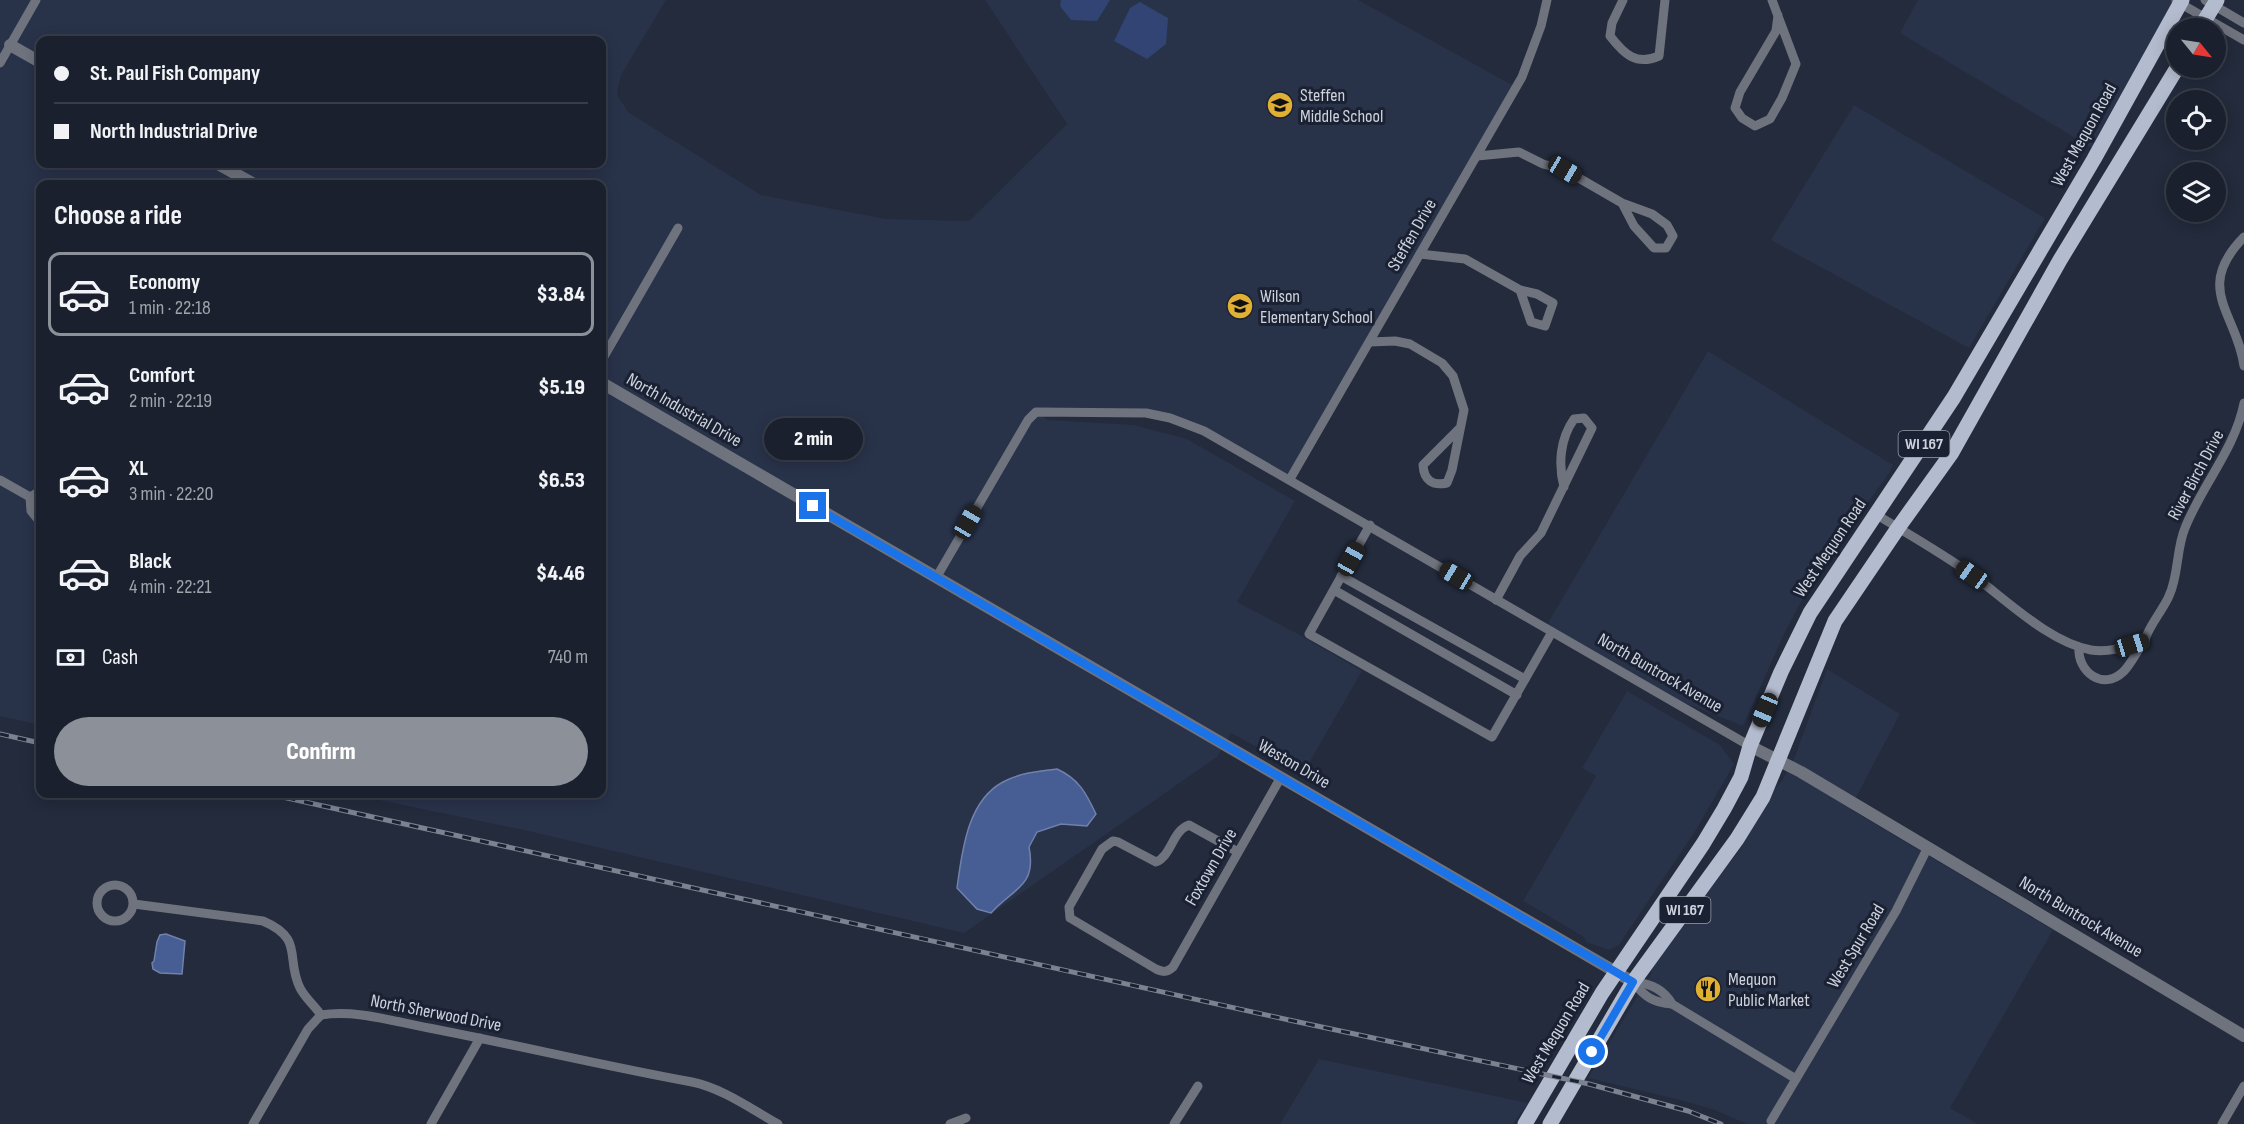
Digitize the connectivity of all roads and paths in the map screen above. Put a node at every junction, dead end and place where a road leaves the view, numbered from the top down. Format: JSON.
{"nodes":[{"id":1,"x":36,"y":0,"type":"edge"},
{"id":2,"x":1547,"y":0,"type":"edge"},
{"id":3,"x":1623,"y":0,"type":"edge"},
{"id":4,"x":1665,"y":0,"type":"edge"},
{"id":5,"x":1772,"y":0,"type":"edge"},
{"id":6,"x":2179,"y":1,"type":"edge"},
{"id":7,"x":2212,"y":2,"type":"edge"},
{"id":8,"x":1778,"y":15,"type":"junction"},
{"id":9,"x":2197,"y":18,"type":"edge"},
{"id":10,"x":2205,"y":18,"type":"edge"},
{"id":11,"x":2244,"y":23,"type":"edge"},
{"id":12,"x":2226,"y":33,"type":"edge"},
{"id":13,"x":2244,"y":40,"type":"edge"},
{"id":14,"x":10,"y":45,"type":"junction"},
{"id":15,"x":36,"y":60,"type":"edge"},
{"id":16,"x":0,"y":63,"type":"edge"},
{"id":17,"x":2171,"y":78,"type":"edge"},
{"id":18,"x":2109,"y":131,"type":"junction"},
{"id":19,"x":2132,"y":144,"type":"junction"},
{"id":20,"x":1476,"y":156,"type":"junction"},
{"id":21,"x":225,"y":168,"type":"edge"},
{"id":22,"x":247,"y":180,"type":"edge"},
{"id":23,"x":1622,"y":203,"type":"junction"},
{"id":24,"x":678,"y":228,"type":"dead end"},
{"id":25,"x":2244,"y":237,"type":"edge"},
{"id":26,"x":1420,"y":254,"type":"junction"},
{"id":27,"x":1520,"y":290,"type":"dead end"},
{"id":28,"x":1990,"y":336,"type":"junction"},
{"id":29,"x":1370,"y":342,"type":"junction"},
{"id":30,"x":2011,"y":347,"type":"junction"},
{"id":31,"x":606,"y":353,"type":"edge"},
{"id":32,"x":2244,"y":366,"type":"edge"},
{"id":33,"x":606,"y":385,"type":"edge"},
{"id":34,"x":2244,"y":403,"type":"edge"},
{"id":35,"x":1459,"y":429,"type":"junction"},
{"id":36,"x":1290,"y":479,"type":"junction"},
{"id":37,"x":0,"y":480,"type":"edge"},
{"id":38,"x":1564,"y":487,"type":"junction"},
{"id":39,"x":36,"y":494,"type":"edge"},
{"id":40,"x":30,"y":498,"type":"junction"},
{"id":41,"x":1876,"y":515,"type":"junction"},
{"id":42,"x":36,"y":517,"type":"edge"},
{"id":43,"x":1370,"y":525,"type":"junction"},
{"id":44,"x":1898,"y":528,"type":"junction"},
{"id":45,"x":1341,"y":576,"type":"junction"},
{"id":46,"x":936,"y":578,"type":"junction"},
{"id":47,"x":1334,"y":590,"type":"junction"},
{"id":48,"x":1496,"y":600,"type":"junction"},
{"id":49,"x":1552,"y":632,"type":"junction"},
{"id":50,"x":2145,"y":640,"type":"junction"},
{"id":51,"x":2079,"y":647,"type":"junction"},
{"id":52,"x":1526,"y":679,"type":"junction"},
{"id":53,"x":1517,"y":695,"type":"junction"},
{"id":54,"x":1750,"y":746,"type":"junction"},
{"id":55,"x":1779,"y":760,"type":"junction"},
{"id":56,"x":1281,"y":777,"type":"junction"},
{"id":57,"x":1928,"y":847,"type":"junction"},
{"id":58,"x":1238,"y":852,"type":"junction"},
{"id":59,"x":134,"y":904,"type":"junction"},
{"id":60,"x":1616,"y":971,"type":"junction"},
{"id":61,"x":1633,"y":982,"type":"junction"},
{"id":62,"x":321,"y":1015,"type":"junction"},
{"id":63,"x":2244,"y":1036,"type":"edge"},
{"id":64,"x":480,"y":1038,"type":"junction"},
{"id":65,"x":1796,"y":1079,"type":"junction"},
{"id":66,"x":1198,"y":1086,"type":"dead end"},
{"id":67,"x":2244,"y":1086,"type":"edge"},
{"id":68,"x":966,"y":1118,"type":"dead end"},
{"id":69,"x":1771,"y":1121,"type":"dead end"},
{"id":70,"x":253,"y":1124,"type":"edge"},
{"id":71,"x":431,"y":1124,"type":"edge"},
{"id":72,"x":778,"y":1124,"type":"edge"},
{"id":73,"x":951,"y":1124,"type":"edge"},
{"id":74,"x":1174,"y":1124,"type":"edge"},
{"id":75,"x":1525,"y":1124,"type":"edge"},
{"id":76,"x":1550,"y":1124,"type":"edge"},
{"id":77,"x":2222,"y":1124,"type":"edge"}],
"edges":[{"from":1,"to":14,"type":"street"},
{"from":2,"to":20,"type":"street","name":"Steffen Drive"},
{"from":3,"to":4,"type":"street"},
{"from":5,"to":8,"type":"street"},
{"from":6,"to":9,"type":"street"},
{"from":6,"to":18,"type":"main road","name":"West Mequon Road","number":"WI 167"},
{"from":7,"to":10,"type":"main road"},
{"from":7,"to":11,"type":"street"},
{"from":8,"to":8,"type":"street"},
{"from":12,"to":13,"type":"street"},
{"from":14,"to":15,"type":"street"},
{"from":14,"to":16,"type":"street"},
{"from":17,"to":19,"type":"main road","number":"WI 167"},
{"from":18,"to":19,"type":"main road"},
{"from":18,"to":28,"type":"main road","name":"West Mequon Road","number":"WI 167"},
{"from":19,"to":30,"type":"main road","number":"WI 167"},
{"from":20,"to":23,"type":"street"},
{"from":20,"to":26,"type":"street","name":"Steffen Drive"},
{"from":21,"to":22,"type":"street"},
{"from":23,"to":23,"type":"street"},
{"from":24,"to":31,"type":"street"},
{"from":25,"to":32,"type":"street"},
{"from":26,"to":27,"type":"street"},
{"from":26,"to":29,"type":"street","name":"Steffen Drive"},
{"from":28,"to":30,"type":"main road"},
{"from":28,"to":41,"type":"main road","name":"West Mequon Road","number":"WI 167"},
{"from":29,"to":35,"type":"street"},
{"from":29,"to":36,"type":"street","name":"Steffen Drive"},
{"from":30,"to":44,"type":"main road","number":"WI 167"},
{"from":33,"to":46,"type":"street","name":"North Industrial Drive"},
{"from":34,"to":50,"type":"street","name":"River Birch Drive"},
{"from":35,"to":35,"type":"street"},
{"from":36,"to":43,"type":"street","name":"North Buntrock Avenue"},
{"from":36,"to":46,"type":"street","name":"North Buntrock Avenue"},
{"from":37,"to":40,"type":"street"},
{"from":38,"to":38,"type":"street"},
{"from":38,"to":48,"type":"street"},
{"from":39,"to":40,"type":"street"},
{"from":40,"to":42,"type":"street"},
{"from":41,"to":44,"type":"street"},
{"from":41,"to":54,"type":"main road","name":"West Mequon Road","number":"WI 167"},
{"from":43,"to":45,"type":"street"},
{"from":43,"to":48,"type":"street","name":"North Buntrock Avenue"},
{"from":44,"to":51,"type":"street"},
{"from":44,"to":55,"type":"main road","number":"WI 167"},
{"from":45,"to":47,"type":"street"},
{"from":45,"to":52,"type":"street"},
{"from":46,"to":56,"type":"street","name":"Weston Drive"},
{"from":47,"to":53,"type":"street"},
{"from":47,"to":53,"type":"street"},
{"from":48,"to":49,"type":"street","name":"North Buntrock Avenue"},
{"from":49,"to":52,"type":"street"},
{"from":49,"to":54,"type":"street","name":"North Buntrock Avenue"},
{"from":50,"to":51,"type":"street"},
{"from":50,"to":51,"type":"street","name":"River Birch Drive"},
{"from":52,"to":53,"type":"street"},
{"from":54,"to":55,"type":"street","name":"North Buntrock Avenue"},
{"from":54,"to":60,"type":"main road","name":"West Mequon Road","number":"WI 167"},
{"from":55,"to":57,"type":"street","name":"North Buntrock Avenue"},
{"from":55,"to":61,"type":"main road","number":"WI 167"},
{"from":56,"to":58,"type":"street","name":"Foxtown Drive"},
{"from":56,"to":60,"type":"street","name":"Weston Drive"},
{"from":57,"to":63,"type":"street","name":"North Buntrock Avenue"},
{"from":57,"to":65,"type":"street","name":"West Spur Road"},
{"from":58,"to":58,"type":"street","name":"Foxtown Drive"},
{"from":59,"to":59,"type":"street"},
{"from":59,"to":62,"type":"street"},
{"from":60,"to":61,"type":"street","name":"Weston Drive"},
{"from":60,"to":75,"type":"main road","name":"West Mequon Road","number":"WI 167"},
{"from":61,"to":65,"type":"street"},
{"from":61,"to":76,"type":"main road","number":"WI 167"},
{"from":62,"to":64,"type":"street","name":"North Sherwood Drive"},
{"from":62,"to":70,"type":"street"},
{"from":64,"to":71,"type":"street"},
{"from":64,"to":72,"type":"street","name":"North Sherwood Drive"},
{"from":65,"to":69,"type":"street","name":"West Spur Road"},
{"from":66,"to":74,"type":"street"},
{"from":67,"to":77,"type":"street"},
{"from":68,"to":73,"type":"street"}]}
